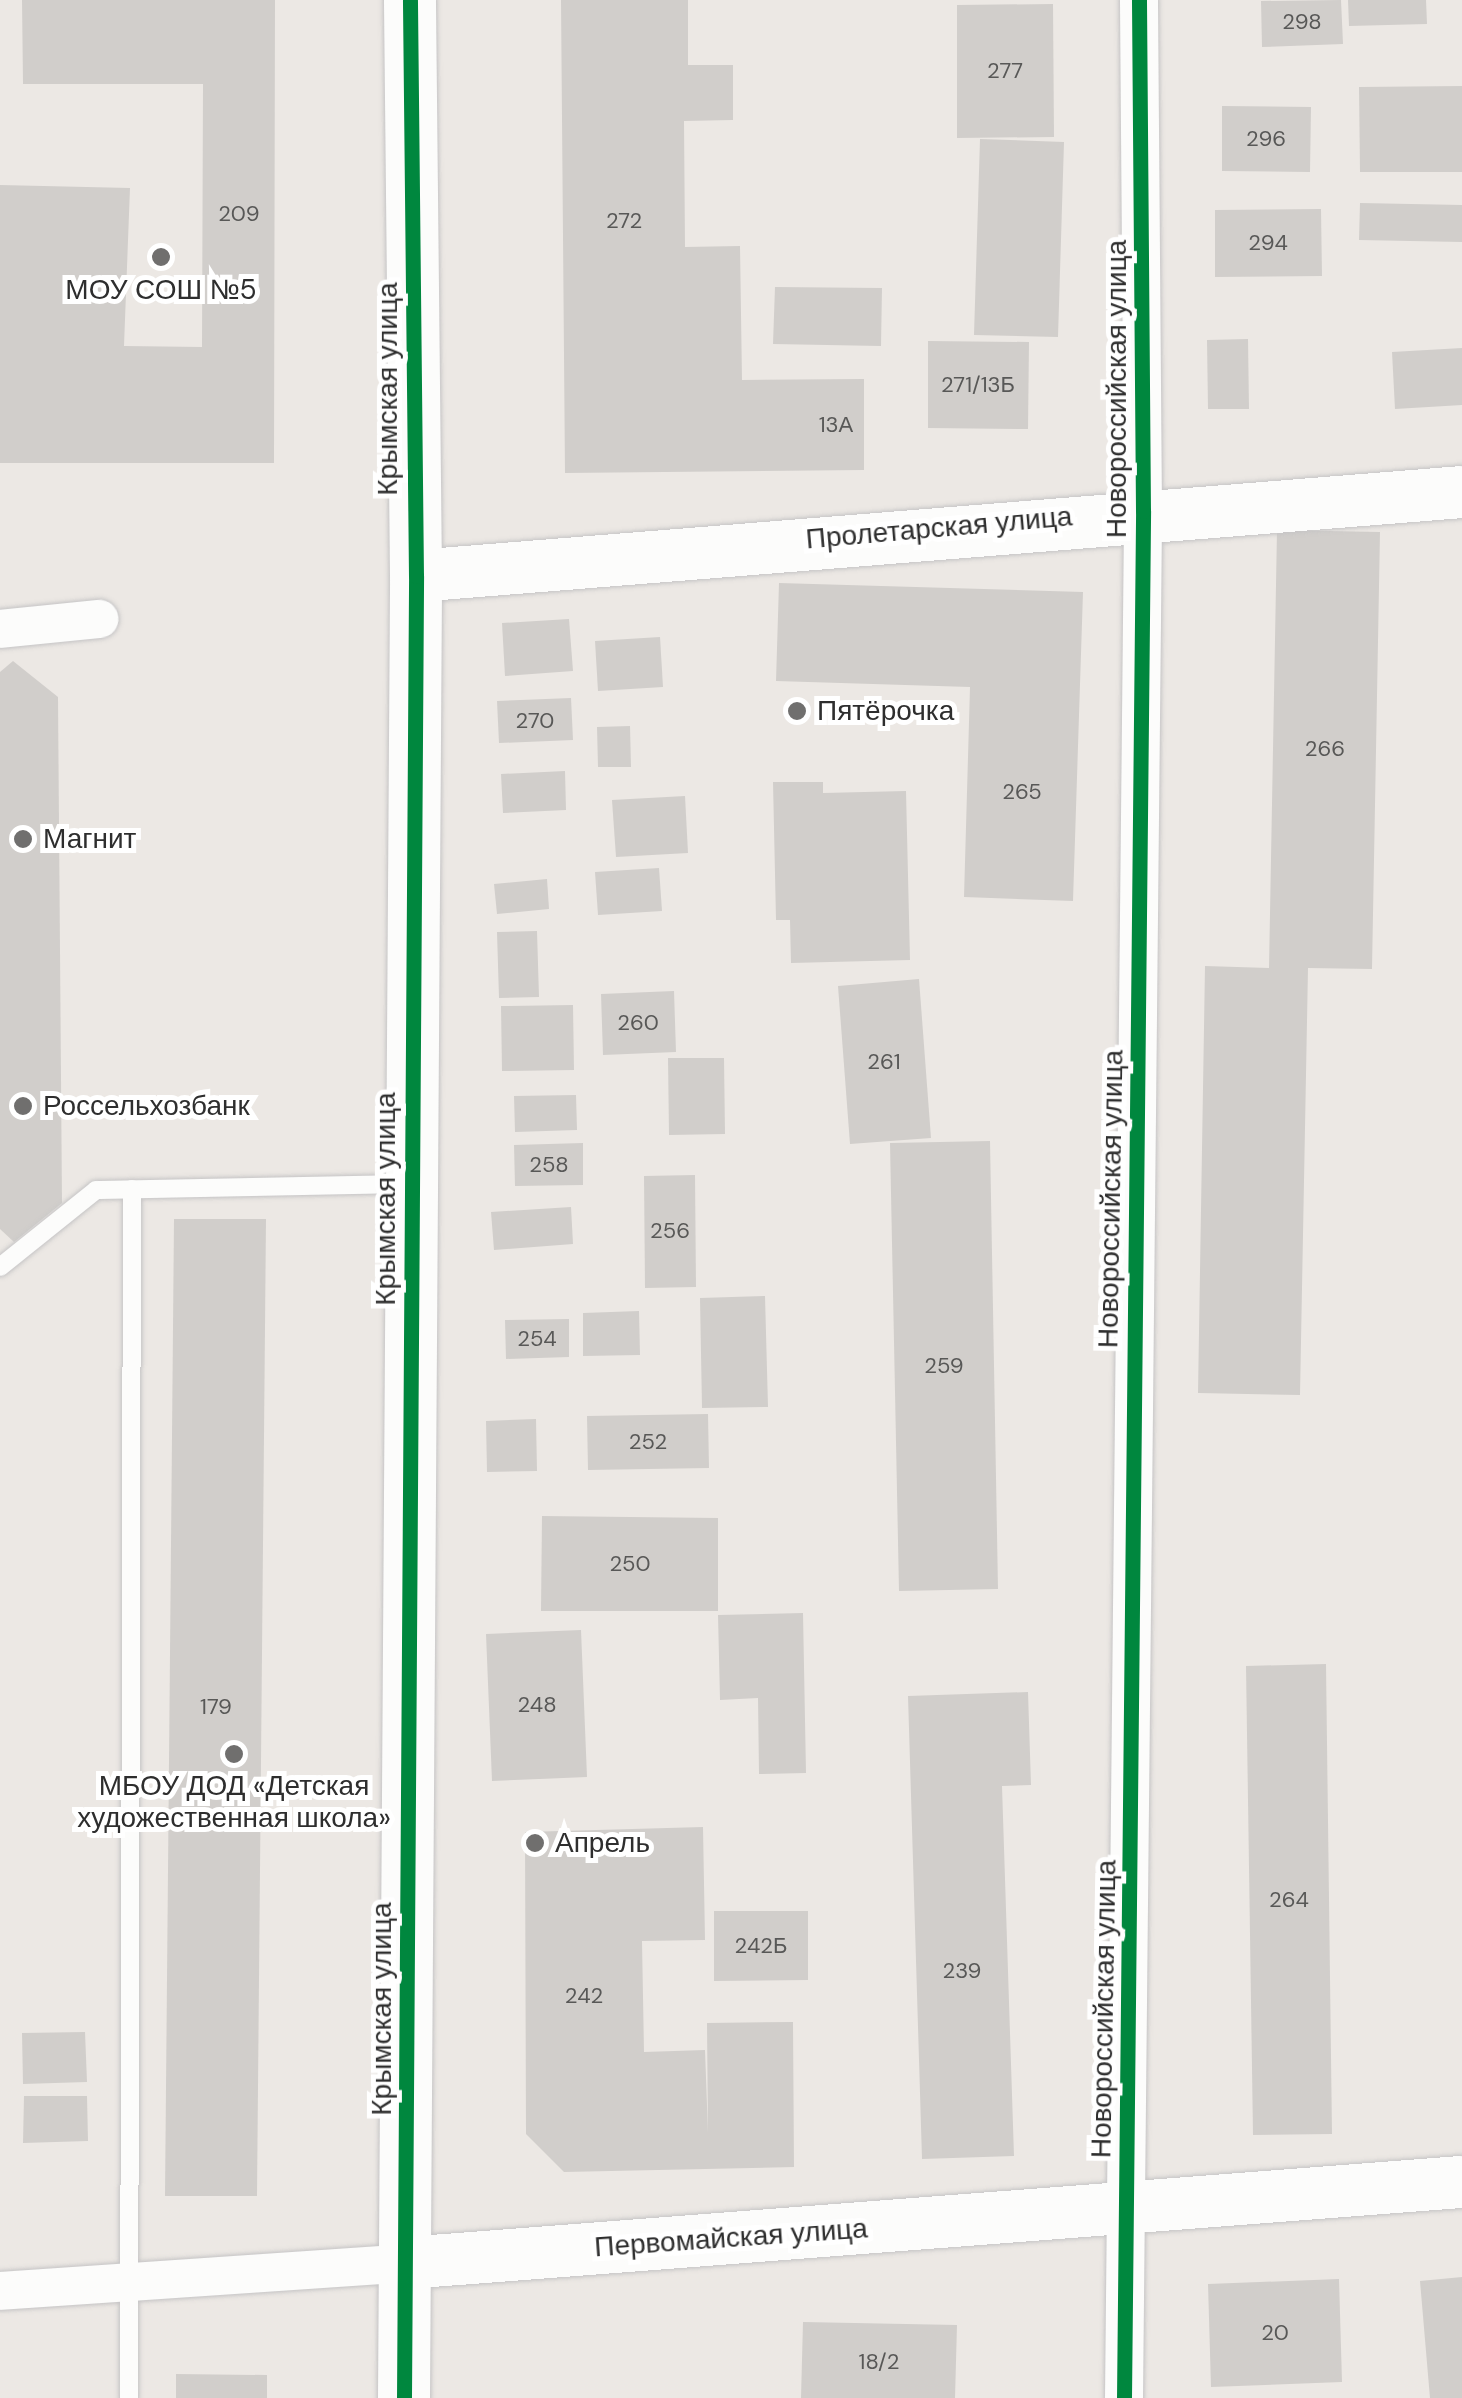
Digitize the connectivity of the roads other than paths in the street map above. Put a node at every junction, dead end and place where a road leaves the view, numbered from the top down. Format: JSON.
{"nodes":[{"id":1,"x":410,"y":0,"type":"edge"},
{"id":2,"x":1139,"y":0,"type":"edge"},
{"id":3,"x":1462,"y":492,"type":"edge"},
{"id":4,"x":1143,"y":511,"type":"junction"},
{"id":5,"x":416,"y":576,"type":"junction"},
{"id":6,"x":100,"y":619,"type":"dead end"},
{"id":7,"x":0,"y":629,"type":"edge"},
{"id":8,"x":411,"y":1184,"type":"junction"},
{"id":9,"x":132,"y":1189,"type":"junction"},
{"id":10,"x":0,"y":1267,"type":"edge"},
{"id":11,"x":1462,"y":2182,"type":"edge"},
{"id":12,"x":1126,"y":2209,"type":"junction"},
{"id":13,"x":406,"y":2263,"type":"junction"},
{"id":14,"x":129,"y":2282,"type":"junction"},
{"id":15,"x":0,"y":2291,"type":"edge"},
{"id":16,"x":128,"y":2398,"type":"edge"},
{"id":17,"x":404,"y":2398,"type":"edge"},
{"id":18,"x":1124,"y":2398,"type":"edge"}],
"edges":[{"from":1,"to":5,"type":"street","name":"Крымская улица"},
{"from":2,"to":4,"type":"street","name":"Новороссийская улица"},
{"from":3,"to":4,"type":"street","name":"Пролетарская улица"},
{"from":4,"to":5,"type":"street","name":"Пролетарская улица"},
{"from":4,"to":12,"type":"street","name":"Новороссийская улица"},
{"from":5,"to":8,"type":"street","name":"Крымская улица"},
{"from":6,"to":7,"type":"street"},
{"from":8,"to":9,"type":"lane"},
{"from":8,"to":13,"type":"street","name":"Крымская улица"},
{"from":9,"to":10,"type":"lane"},
{"from":9,"to":14,"type":"lane"},
{"from":11,"to":12,"type":"street","name":"Первомайская улица"},
{"from":12,"to":13,"type":"street","name":"Первомайская улица"},
{"from":12,"to":18,"type":"street","name":"Новороссийская улица"},
{"from":13,"to":14,"type":"street","name":"Первомайская улица"},
{"from":13,"to":17,"type":"street","name":"Крымская улица"},
{"from":14,"to":15,"type":"street","name":"Первомайская улица"},
{"from":14,"to":16,"type":"lane"}]}
